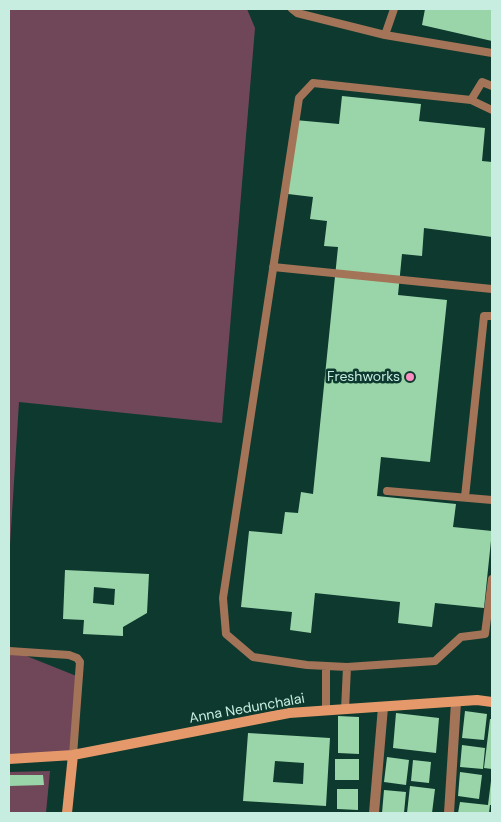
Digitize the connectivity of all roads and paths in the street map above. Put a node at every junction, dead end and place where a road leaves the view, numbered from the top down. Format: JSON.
{"nodes":[{"id":1,"x":292,"y":9,"type":"edge"},
{"id":2,"x":394,"y":9,"type":"edge"},
{"id":3,"x":385,"y":34,"type":"junction"},
{"id":4,"x":492,"y":52,"type":"edge"},
{"id":5,"x":492,"y":86,"type":"edge"},
{"id":6,"x":471,"y":100,"type":"junction"},
{"id":7,"x":492,"y":110,"type":"edge"},
{"id":8,"x":273,"y":267,"type":"junction"},
{"id":9,"x":492,"y":289,"type":"edge"},
{"id":10,"x":492,"y":316,"type":"edge"},
{"id":11,"x":387,"y":491,"type":"dead end"},
{"id":12,"x":465,"y":497,"type":"junction"},
{"id":13,"x":492,"y":500,"type":"edge"},
{"id":14,"x":492,"y":579,"type":"edge"},
{"id":15,"x":9,"y":651,"type":"edge"},
{"id":16,"x":326,"y":666,"type":"junction"},
{"id":17,"x":347,"y":667,"type":"junction"},
{"id":18,"x":456,"y":702,"type":"junction"},
{"id":19,"x":492,"y":702,"type":"edge"},
{"id":20,"x":383,"y":707,"type":"junction"},
{"id":21,"x":326,"y":710,"type":"junction"},
{"id":22,"x":345,"y":710,"type":"junction"},
{"id":23,"x":73,"y":755,"type":"junction"},
{"id":24,"x":9,"y":759,"type":"edge"},
{"id":25,"x":67,"y":813,"type":"edge"},
{"id":26,"x":374,"y":813,"type":"edge"},
{"id":27,"x":449,"y":813,"type":"edge"}],
"edges":[{"from":1,"to":3,"type":"lane"},
{"from":2,"to":3,"type":"lane"},
{"from":3,"to":4,"type":"lane"},
{"from":5,"to":6,"type":"lane"},
{"from":6,"to":7,"type":"lane"},
{"from":6,"to":8,"type":"lane"},
{"from":8,"to":9,"type":"lane"},
{"from":8,"to":16,"type":"lane"},
{"from":10,"to":12,"type":"lane"},
{"from":11,"to":12,"type":"lane"},
{"from":12,"to":13,"type":"lane"},
{"from":14,"to":17,"type":"lane"},
{"from":15,"to":23,"type":"lane"},
{"from":16,"to":17,"type":"lane"},
{"from":16,"to":21,"type":"lane"},
{"from":17,"to":22,"type":"lane"},
{"from":18,"to":19,"type":"street","name":"Anna Nedunchalai"},
{"from":18,"to":20,"type":"street","name":"Anna Nedunchalai"},
{"from":18,"to":27,"type":"street"},
{"from":20,"to":22,"type":"street","name":"Anna Nedunchalai"},
{"from":20,"to":26,"type":"street"},
{"from":21,"to":22,"type":"street","name":"Anna Nedunchalai"},
{"from":21,"to":23,"type":"street","name":"Anna Nedunchalai"},
{"from":23,"to":24,"type":"street","name":"Anna Nedunchalai"},
{"from":23,"to":25,"type":"street"}]}
